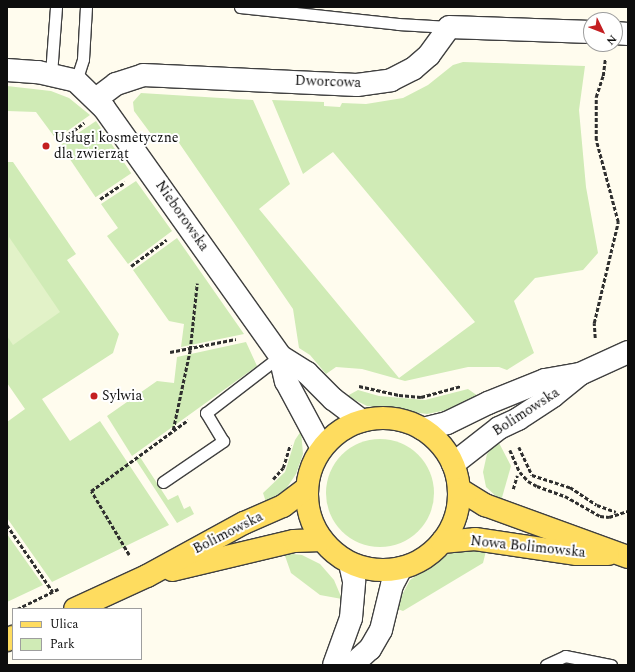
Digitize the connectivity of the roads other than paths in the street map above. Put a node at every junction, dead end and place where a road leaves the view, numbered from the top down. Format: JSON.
{"nodes":[{"id":1,"x":56,"y":7,"type":"edge"},
{"id":2,"x":86,"y":7,"type":"edge"},
{"id":3,"x":240,"y":7,"type":"edge"},
{"id":4,"x":449,"y":27,"type":"junction"},
{"id":5,"x":583,"y":32,"type":"edge"},
{"id":6,"x":7,"y":70,"type":"edge"},
{"id":7,"x":51,"y":74,"type":"junction"},
{"id":8,"x":76,"y":81,"type":"junction"},
{"id":9,"x":96,"y":99,"type":"junction"},
{"id":10,"x":628,"y":352,"type":"edge"},
{"id":11,"x":280,"y":356,"type":"junction"},
{"id":12,"x":580,"y":374,"type":"junction"},
{"id":13,"x":362,"y":421,"type":"junction"},
{"id":14,"x":423,"y":429,"type":"junction"},
{"id":15,"x":322,"y":448,"type":"junction"},
{"id":16,"x":453,"y":464,"type":"junction"},
{"id":17,"x":163,"y":482,"type":"dead end"},
{"id":18,"x":307,"y":488,"type":"junction"},
{"id":19,"x":459,"y":489,"type":"junction"},
{"id":20,"x":322,"y":540,"type":"junction"},
{"id":21,"x":442,"y":542,"type":"junction"},
{"id":22,"x":620,"y":556,"type":"edge"},
{"id":23,"x":350,"y":563,"type":"junction"},
{"id":24,"x":401,"y":568,"type":"junction"},
{"id":25,"x":147,"y":576,"type":"junction"},
{"id":26,"x":77,"y":608,"type":"edge"},
{"id":27,"x":334,"y":665,"type":"edge"},
{"id":28,"x":352,"y":665,"type":"edge"},
{"id":29,"x":546,"y":665,"type":"edge"},
{"id":30,"x":611,"y":665,"type":"edge"}],
"edges":[{"from":1,"to":7,"type":"lane"},
{"from":2,"to":8,"type":"lane"},
{"from":3,"to":4,"type":"lane"},
{"from":4,"to":5,"type":"street"},
{"from":4,"to":9,"type":"street","name":"Dworcowa"},
{"from":6,"to":7,"type":"street","name":"Nieborowska"},
{"from":7,"to":8,"type":"street","name":"Nieborowska"},
{"from":8,"to":9,"type":"street","name":"Nieborowska"},
{"from":9,"to":11,"type":"street","name":"Nieborowska"},
{"from":10,"to":12,"type":"street","name":"Bolimowska"},
{"from":11,"to":13,"type":"street","name":"Nieborowska"},
{"from":11,"to":15,"type":"street","name":"Nieborowska"},
{"from":11,"to":17,"type":"lane"},
{"from":12,"to":14,"type":"street","name":"Bolimowska"},
{"from":12,"to":16,"type":"street","name":"Bolimowska"},
{"from":13,"to":14,"type":"main road"},
{"from":13,"to":15,"type":"main road"},
{"from":14,"to":16,"type":"main road"},
{"from":15,"to":18,"type":"main road"},
{"from":16,"to":19,"type":"main road"},
{"from":18,"to":20,"type":"main road"},
{"from":18,"to":25,"type":"main road","name":"Bolimowska"},
{"from":19,"to":21,"type":"main road"},
{"from":19,"to":22,"type":"main road","name":"Nowa Bolimowska"},
{"from":20,"to":23,"type":"main road"},
{"from":20,"to":25,"type":"main road","name":"Bolimowska"},
{"from":21,"to":22,"type":"main road","name":"Nowa Bolimowska"},
{"from":21,"to":24,"type":"main road"},
{"from":23,"to":24,"type":"main road"},
{"from":23,"to":27,"type":"street"},
{"from":24,"to":28,"type":"street"},
{"from":25,"to":26,"type":"main road","name":"Bolimowska"},
{"from":29,"to":30,"type":"lane"}]}
